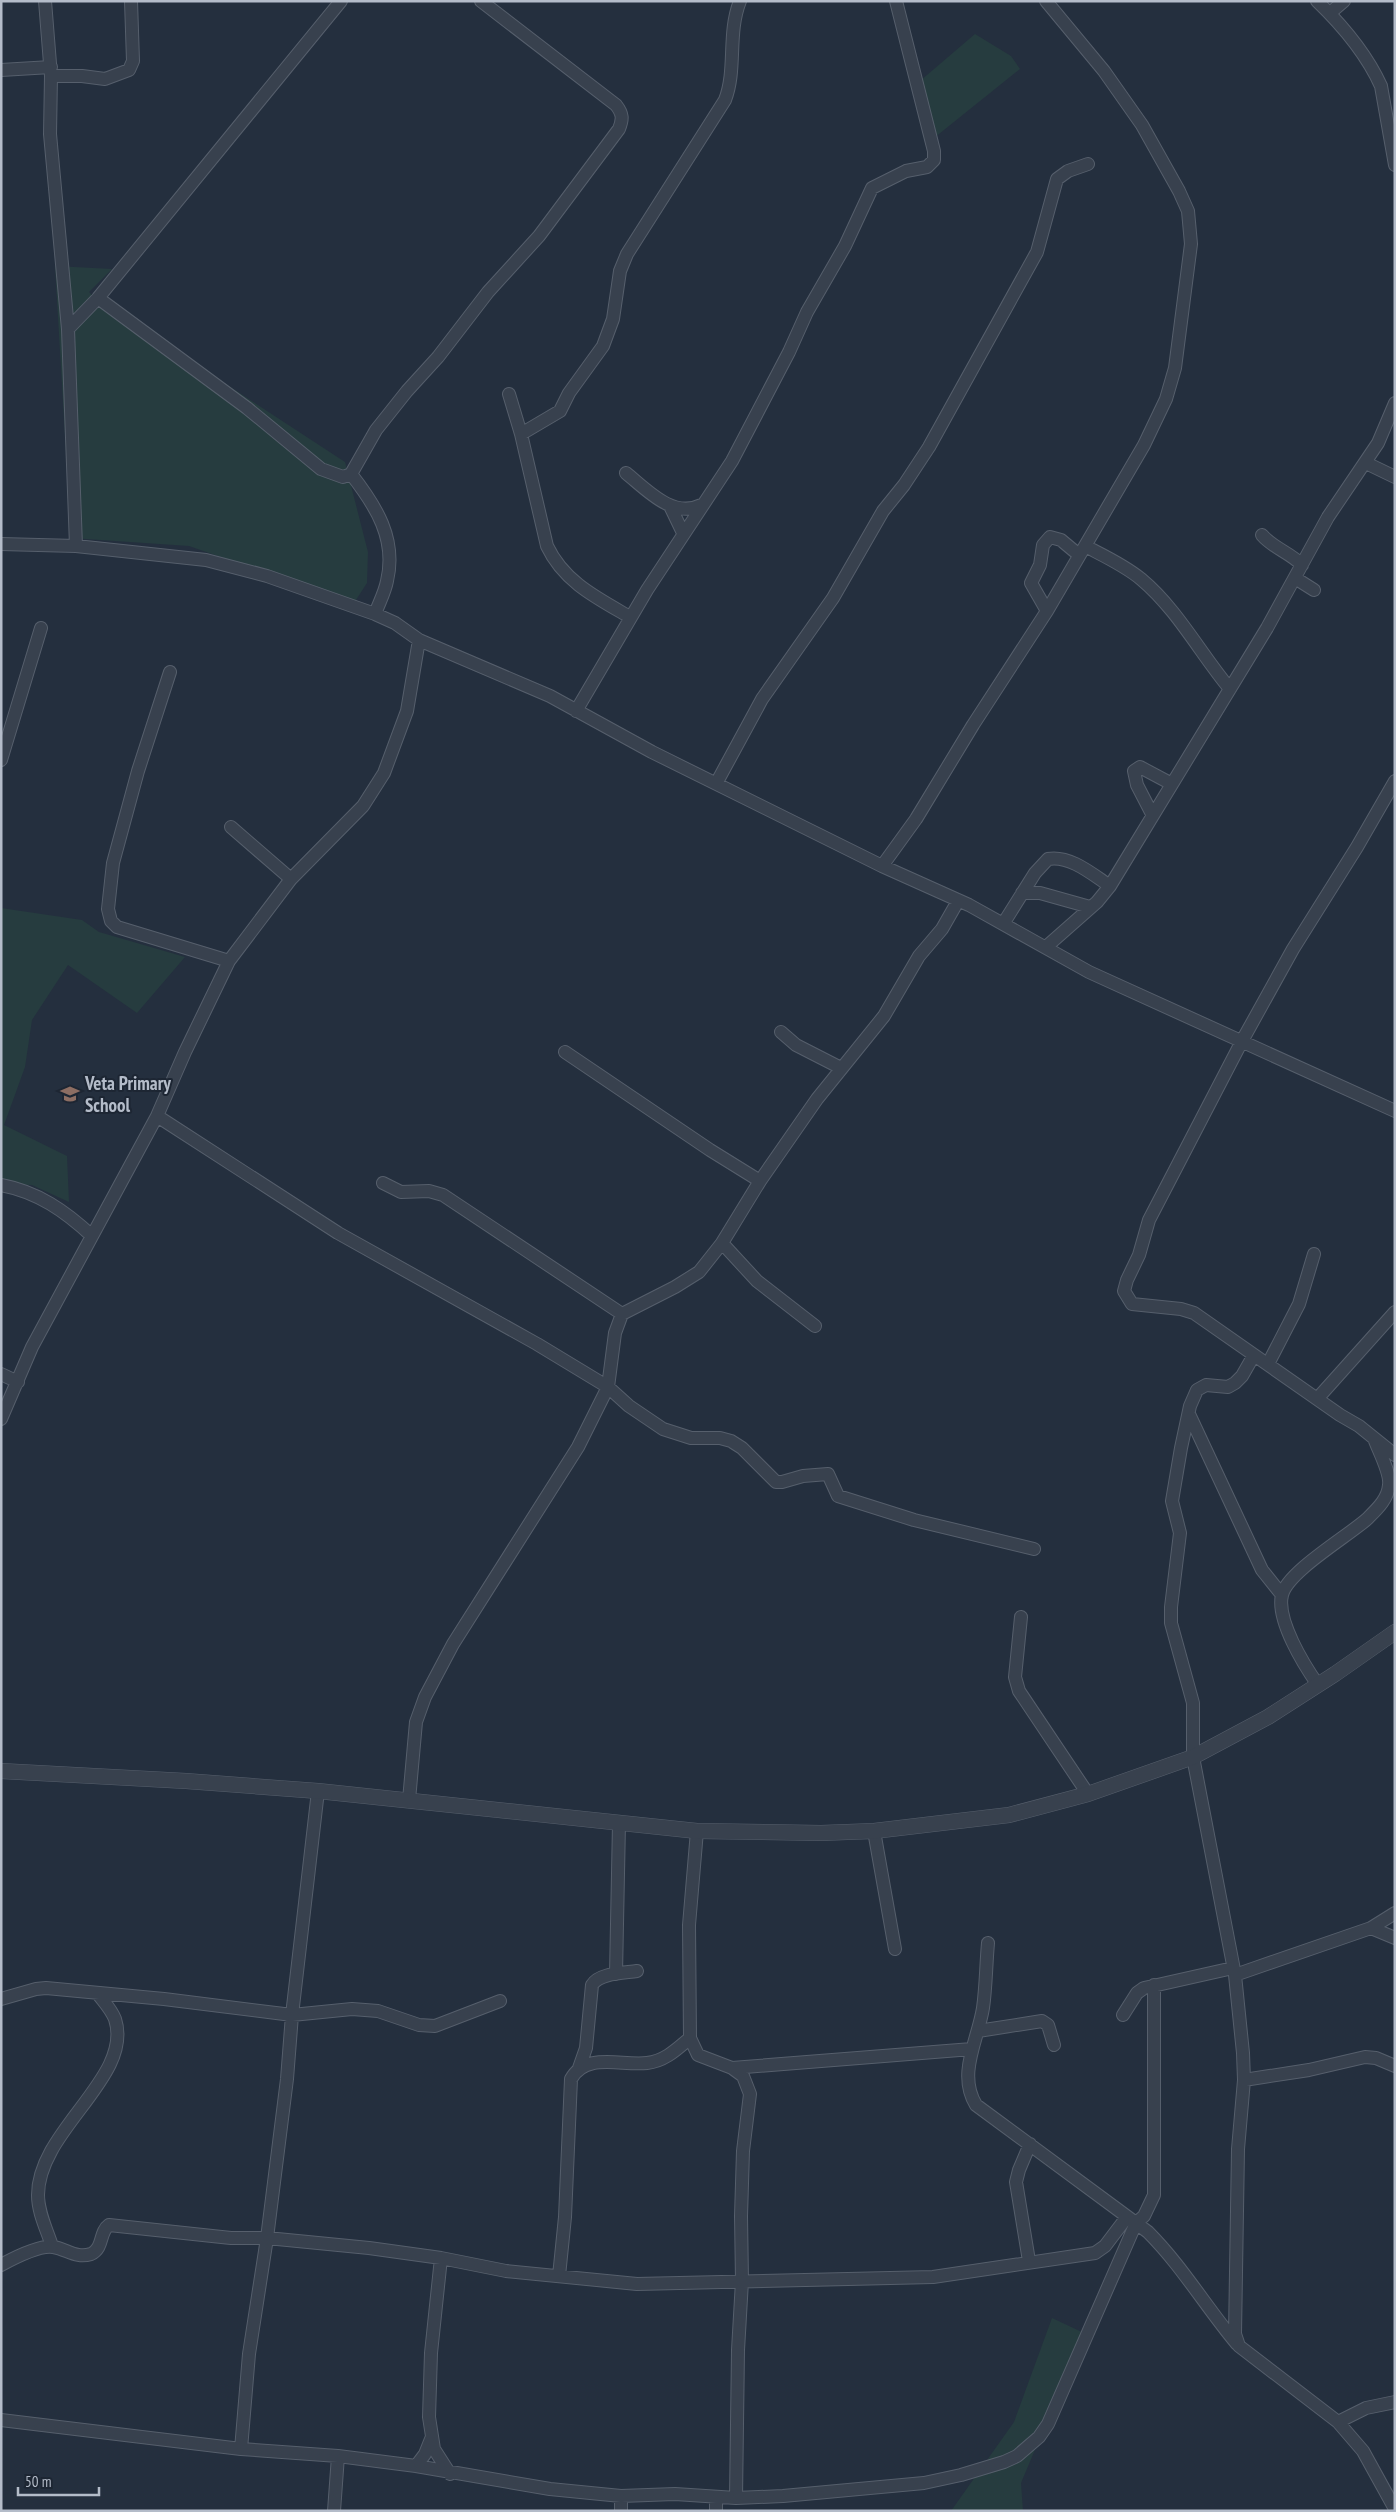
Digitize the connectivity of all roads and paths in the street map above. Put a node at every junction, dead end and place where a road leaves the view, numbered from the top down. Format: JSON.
{"nodes":[{"id":1,"x":44,"y":1,"type":"edge"},
{"id":2,"x":131,"y":1,"type":"edge"},
{"id":3,"x":341,"y":1,"type":"edge"},
{"id":4,"x":481,"y":1,"type":"edge"},
{"id":5,"x":740,"y":1,"type":"edge"},
{"id":6,"x":896,"y":1,"type":"edge"},
{"id":7,"x":1046,"y":1,"type":"edge"},
{"id":8,"x":1317,"y":1,"type":"edge"},
{"id":9,"x":1344,"y":1,"type":"edge"},
{"id":10,"x":1330,"y":13,"type":"junction"},
{"id":11,"x":1,"y":70,"type":"edge"},
{"id":12,"x":51,"y":72,"type":"junction"},
{"id":13,"x":1088,"y":164,"type":"dead end"},
{"id":14,"x":1395,"y":165,"type":"edge"},
{"id":15,"x":98,"y":298,"type":"junction"},
{"id":16,"x":68,"y":329,"type":"junction"},
{"id":17,"x":509,"y":394,"type":"dead end"},
{"id":18,"x":1395,"y":403,"type":"edge"},
{"id":19,"x":521,"y":434,"type":"junction"},
{"id":20,"x":1366,"y":463,"type":"junction"},
{"id":21,"x":626,"y":473,"type":"dead end"},
{"id":22,"x":351,"y":474,"type":"junction"},
{"id":23,"x":1395,"y":477,"type":"edge"},
{"id":24,"x":702,"y":505,"type":"junction"},
{"id":25,"x":670,"y":506,"type":"junction"},
{"id":26,"x":683,"y":533,"type":"junction"},
{"id":27,"x":1262,"y":534,"type":"dead end"},
{"id":28,"x":1,"y":544,"type":"edge"},
{"id":29,"x":76,"y":546,"type":"junction"},
{"id":30,"x":1082,"y":551,"type":"junction"},
{"id":31,"x":1302,"y":565,"type":"junction"},
{"id":32,"x":1295,"y":578,"type":"junction"},
{"id":33,"x":1314,"y":590,"type":"dead end"},
{"id":34,"x":1047,"y":611,"type":"junction"},
{"id":35,"x":375,"y":614,"type":"junction"},
{"id":36,"x":630,"y":617,"type":"junction"},
{"id":37,"x":42,"y":628,"type":"dead end"},
{"id":38,"x":419,"y":640,"type":"junction"},
{"id":39,"x":170,"y":672,"type":"dead end"},
{"id":40,"x":1230,"y":689,"type":"junction"},
{"id":41,"x":576,"y":711,"type":"junction"},
{"id":42,"x":1,"y":760,"type":"edge"},
{"id":43,"x":1395,"y":781,"type":"edge"},
{"id":44,"x":716,"y":782,"type":"junction"},
{"id":45,"x":1170,"y":783,"type":"junction"},
{"id":46,"x":1152,"y":814,"type":"junction"},
{"id":47,"x":231,"y":827,"type":"dead end"},
{"id":48,"x":882,"y":866,"type":"junction"},
{"id":49,"x":292,"y":879,"type":"junction"},
{"id":50,"x":1110,"y":886,"type":"junction"},
{"id":51,"x":1022,"y":893,"type":"junction"},
{"id":52,"x":958,"y":901,"type":"junction"},
{"id":53,"x":1090,"y":907,"type":"junction"},
{"id":54,"x":1003,"y":924,"type":"junction"},
{"id":55,"x":1046,"y":947,"type":"junction"},
{"id":56,"x":229,"y":961,"type":"junction"},
{"id":57,"x":781,"y":1032,"type":"dead end"},
{"id":58,"x":1242,"y":1041,"type":"junction"},
{"id":59,"x":565,"y":1052,"type":"dead end"},
{"id":60,"x":841,"y":1068,"type":"junction"},
{"id":61,"x":1395,"y":1111,"type":"edge"},
{"id":62,"x":157,"y":1116,"type":"junction"},
{"id":63,"x":760,"y":1181,"type":"junction"},
{"id":64,"x":383,"y":1183,"type":"dead end"},
{"id":65,"x":1,"y":1185,"type":"edge"},
{"id":66,"x":92,"y":1236,"type":"junction"},
{"id":67,"x":722,"y":1243,"type":"junction"},
{"id":68,"x":1314,"y":1254,"type":"dead end"},
{"id":69,"x":1395,"y":1312,"type":"edge"},
{"id":70,"x":622,"y":1314,"type":"junction"},
{"id":71,"x":814,"y":1326,"type":"dead end"},
{"id":72,"x":1254,"y":1355,"type":"junction"},
{"id":73,"x":1268,"y":1364,"type":"junction"},
{"id":74,"x":1,"y":1374,"type":"edge"},
{"id":75,"x":18,"y":1382,"type":"junction"},
{"id":76,"x":608,"y":1387,"type":"junction"},
{"id":77,"x":1317,"y":1399,"type":"junction"},
{"id":78,"x":1189,"y":1414,"type":"junction"},
{"id":79,"x":1,"y":1419,"type":"edge"},
{"id":80,"x":1374,"y":1438,"type":"junction"},
{"id":81,"x":1395,"y":1455,"type":"edge"},
{"id":82,"x":1034,"y":1549,"type":"dead end"},
{"id":83,"x":1282,"y":1594,"type":"junction"},
{"id":84,"x":1022,"y":1617,"type":"dead end"},
{"id":85,"x":1395,"y":1632,"type":"edge"},
{"id":86,"x":1318,"y":1685,"type":"junction"},
{"id":87,"x":1193,"y":1757,"type":"junction"},
{"id":88,"x":1,"y":1771,"type":"edge"},
{"id":89,"x":318,"y":1791,"type":"junction"},
{"id":90,"x":1088,"y":1794,"type":"junction"},
{"id":91,"x":409,"y":1800,"type":"junction"},
{"id":92,"x":619,"y":1824,"type":"junction"},
{"id":93,"x":697,"y":1831,"type":"junction"},
{"id":94,"x":874,"y":1831,"type":"junction"},
{"id":95,"x":1395,"y":1913,"type":"edge"},
{"id":96,"x":1371,"y":1928,"type":"junction"},
{"id":97,"x":1395,"y":1938,"type":"edge"},
{"id":98,"x":988,"y":1943,"type":"dead end"},
{"id":99,"x":895,"y":1949,"type":"dead end"},
{"id":100,"x":637,"y":1971,"type":"dead end"},
{"id":101,"x":1234,"y":1972,"type":"junction"},
{"id":102,"x":616,"y":1974,"type":"junction"},
{"id":103,"x":1154,"y":1985,"type":"junction"},
{"id":104,"x":98,"y":1994,"type":"junction"},
{"id":105,"x":1,"y":1999,"type":"edge"},
{"id":106,"x":500,"y":2001,"type":"dead end"},
{"id":107,"x":292,"y":2015,"type":"junction"},
{"id":108,"x":1123,"y":2015,"type":"dead end"},
{"id":109,"x":978,"y":2031,"type":"junction"},
{"id":110,"x":690,"y":2038,"type":"junction"},
{"id":111,"x":1054,"y":2045,"type":"dead end"},
{"id":112,"x":972,"y":2049,"type":"junction"},
{"id":113,"x":1395,"y":2066,"type":"edge"},
{"id":114,"x":579,"y":2068,"type":"junction"},
{"id":115,"x":732,"y":2068,"type":"junction"},
{"id":116,"x":1244,"y":2080,"type":"junction"},
{"id":117,"x":1030,"y":2144,"type":"junction"},
{"id":118,"x":1132,"y":2220,"type":"junction"},
{"id":119,"x":267,"y":2238,"type":"junction"},
{"id":120,"x":52,"y":2246,"type":"junction"},
{"id":121,"x":441,"y":2258,"type":"junction"},
{"id":122,"x":1029,"y":2261,"type":"junction"},
{"id":123,"x":1,"y":2265,"type":"edge"},
{"id":124,"x":559,"y":2276,"type":"junction"},
{"id":125,"x":742,"y":2281,"type":"junction"},
{"id":126,"x":1239,"y":2346,"type":"junction"},
{"id":127,"x":1395,"y":2402,"type":"edge"},
{"id":128,"x":1,"y":2420,"type":"edge"},
{"id":129,"x":1338,"y":2422,"type":"junction"},
{"id":130,"x":431,"y":2439,"type":"junction"},
{"id":131,"x":241,"y":2449,"type":"junction"},
{"id":132,"x":338,"y":2456,"type":"junction"},
{"id":133,"x":416,"y":2466,"type":"junction"},
{"id":134,"x":450,"y":2474,"type":"junction"},
{"id":135,"x":621,"y":2496,"type":"junction"},
{"id":136,"x":716,"y":2498,"type":"junction"},
{"id":137,"x":736,"y":2498,"type":"junction"},
{"id":138,"x":1395,"y":2509,"type":"edge"},
{"id":139,"x":334,"y":2511,"type":"edge"},
{"id":140,"x":621,"y":2511,"type":"edge"},
{"id":141,"x":716,"y":2511,"type":"edge"}],
"edges":[{"from":1,"to":12,"type":"street"},
{"from":2,"to":12,"type":"street"},
{"from":3,"to":15,"type":"street"},
{"from":4,"to":22,"type":"street"},
{"from":5,"to":19,"type":"street"},
{"from":6,"to":24,"type":"street"},
{"from":7,"to":30,"type":"street"},
{"from":8,"to":10,"type":"street"},
{"from":9,"to":10,"type":"street"},
{"from":10,"to":14,"type":"street"},
{"from":11,"to":12,"type":"street"},
{"from":12,"to":16,"type":"street"},
{"from":13,"to":44,"type":"street"},
{"from":15,"to":16,"type":"street"},
{"from":15,"to":22,"type":"street"},
{"from":16,"to":29,"type":"street"},
{"from":17,"to":19,"type":"street"},
{"from":18,"to":20,"type":"street"},
{"from":19,"to":36,"type":"street"},
{"from":20,"to":23,"type":"street"},
{"from":20,"to":31,"type":"street"},
{"from":21,"to":25,"type":"street"},
{"from":22,"to":35,"type":"street"},
{"from":24,"to":25,"type":"street"},
{"from":24,"to":26,"type":"street"},
{"from":25,"to":26,"type":"street"},
{"from":26,"to":36,"type":"street"},
{"from":27,"to":31,"type":"street"},
{"from":28,"to":29,"type":"street"},
{"from":29,"to":35,"type":"street"},
{"from":30,"to":34,"type":"street"},
{"from":30,"to":34,"type":"street"},
{"from":30,"to":40,"type":"street"},
{"from":31,"to":32,"type":"street"},
{"from":32,"to":33,"type":"street"},
{"from":32,"to":40,"type":"street"},
{"from":34,"to":48,"type":"street"},
{"from":35,"to":38,"type":"street"},
{"from":36,"to":41,"type":"street"},
{"from":37,"to":42,"type":"street"},
{"from":38,"to":41,"type":"street"},
{"from":38,"to":49,"type":"street"},
{"from":39,"to":56,"type":"street"},
{"from":40,"to":45,"type":"street"},
{"from":41,"to":44,"type":"street"},
{"from":43,"to":58,"type":"street"},
{"from":44,"to":48,"type":"street"},
{"from":45,"to":46,"type":"street"},
{"from":45,"to":46,"type":"street"},
{"from":46,"to":50,"type":"street"},
{"from":47,"to":49,"type":"street"},
{"from":48,"to":52,"type":"street"},
{"from":49,"to":56,"type":"street"},
{"from":50,"to":51,"type":"street"},
{"from":50,"to":53,"type":"street"},
{"from":51,"to":53,"type":"street"},
{"from":51,"to":54,"type":"street"},
{"from":52,"to":54,"type":"street"},
{"from":52,"to":60,"type":"street"},
{"from":53,"to":55,"type":"street"},
{"from":54,"to":55,"type":"street"},
{"from":55,"to":58,"type":"street"},
{"from":56,"to":62,"type":"street"},
{"from":57,"to":60,"type":"street"},
{"from":58,"to":61,"type":"street"},
{"from":58,"to":72,"type":"street"},
{"from":59,"to":63,"type":"street"},
{"from":60,"to":63,"type":"street"},
{"from":62,"to":66,"type":"street"},
{"from":62,"to":76,"type":"street"},
{"from":63,"to":67,"type":"street"},
{"from":64,"to":70,"type":"street"},
{"from":65,"to":66,"type":"street"},
{"from":66,"to":75,"type":"street"},
{"from":67,"to":70,"type":"street"},
{"from":67,"to":71,"type":"street"},
{"from":68,"to":73,"type":"street"},
{"from":69,"to":77,"type":"street"},
{"from":70,"to":76,"type":"street"},
{"from":72,"to":73,"type":"street"},
{"from":72,"to":78,"type":"street"},
{"from":73,"to":77,"type":"street"},
{"from":74,"to":75,"type":"street"},
{"from":75,"to":79,"type":"street"},
{"from":76,"to":82,"type":"street"},
{"from":76,"to":91,"type":"street"},
{"from":77,"to":80,"type":"street"},
{"from":78,"to":83,"type":"street"},
{"from":78,"to":87,"type":"street"},
{"from":80,"to":81,"type":"street"},
{"from":80,"to":83,"type":"street"},
{"from":83,"to":86,"type":"street"},
{"from":84,"to":90,"type":"street"},
{"from":85,"to":86,"type":"street"},
{"from":86,"to":87,"type":"street"},
{"from":87,"to":90,"type":"street"},
{"from":87,"to":101,"type":"street"},
{"from":88,"to":89,"type":"street"},
{"from":89,"to":91,"type":"street"},
{"from":89,"to":107,"type":"street"},
{"from":90,"to":94,"type":"street"},
{"from":91,"to":92,"type":"street"},
{"from":92,"to":93,"type":"street"},
{"from":92,"to":102,"type":"street"},
{"from":93,"to":94,"type":"street"},
{"from":93,"to":110,"type":"street"},
{"from":94,"to":99,"type":"street"},
{"from":95,"to":96,"type":"street"},
{"from":96,"to":97,"type":"street"},
{"from":96,"to":101,"type":"street"},
{"from":98,"to":109,"type":"street"},
{"from":100,"to":102,"type":"street"},
{"from":101,"to":103,"type":"street"},
{"from":101,"to":116,"type":"street"},
{"from":102,"to":114,"type":"street"},
{"from":103,"to":108,"type":"street"},
{"from":103,"to":118,"type":"street"},
{"from":104,"to":105,"type":"street"},
{"from":104,"to":107,"type":"street"},
{"from":104,"to":120,"type":"street"},
{"from":106,"to":107,"type":"street"},
{"from":107,"to":119,"type":"street"},
{"from":109,"to":111,"type":"street"},
{"from":109,"to":112,"type":"street"},
{"from":110,"to":114,"type":"street"},
{"from":110,"to":115,"type":"street"},
{"from":112,"to":115,"type":"street"},
{"from":112,"to":117,"type":"street"},
{"from":113,"to":116,"type":"street"},
{"from":114,"to":124,"type":"street"},
{"from":115,"to":125,"type":"street"},
{"from":116,"to":126,"type":"street"},
{"from":117,"to":118,"type":"street"},
{"from":117,"to":122,"type":"street"},
{"from":118,"to":122,"type":"street"},
{"from":118,"to":126,"type":"street"},
{"from":118,"to":137,"type":"street"},
{"from":119,"to":120,"type":"street"},
{"from":119,"to":121,"type":"street"},
{"from":119,"to":131,"type":"street"},
{"from":120,"to":123,"type":"street"},
{"from":121,"to":124,"type":"street"},
{"from":121,"to":130,"type":"street"},
{"from":122,"to":125,"type":"street"},
{"from":124,"to":125,"type":"street"},
{"from":125,"to":137,"type":"street"},
{"from":126,"to":129,"type":"street"},
{"from":127,"to":129,"type":"street"},
{"from":128,"to":131,"type":"street"},
{"from":129,"to":138,"type":"street"},
{"from":130,"to":133,"type":"street"},
{"from":130,"to":134,"type":"street"},
{"from":131,"to":132,"type":"street"},
{"from":132,"to":133,"type":"street"},
{"from":132,"to":139,"type":"street"},
{"from":133,"to":134,"type":"street"},
{"from":134,"to":135,"type":"street"},
{"from":135,"to":136,"type":"street"},
{"from":135,"to":140,"type":"street"},
{"from":136,"to":137,"type":"street"},
{"from":136,"to":141,"type":"street"}]}
